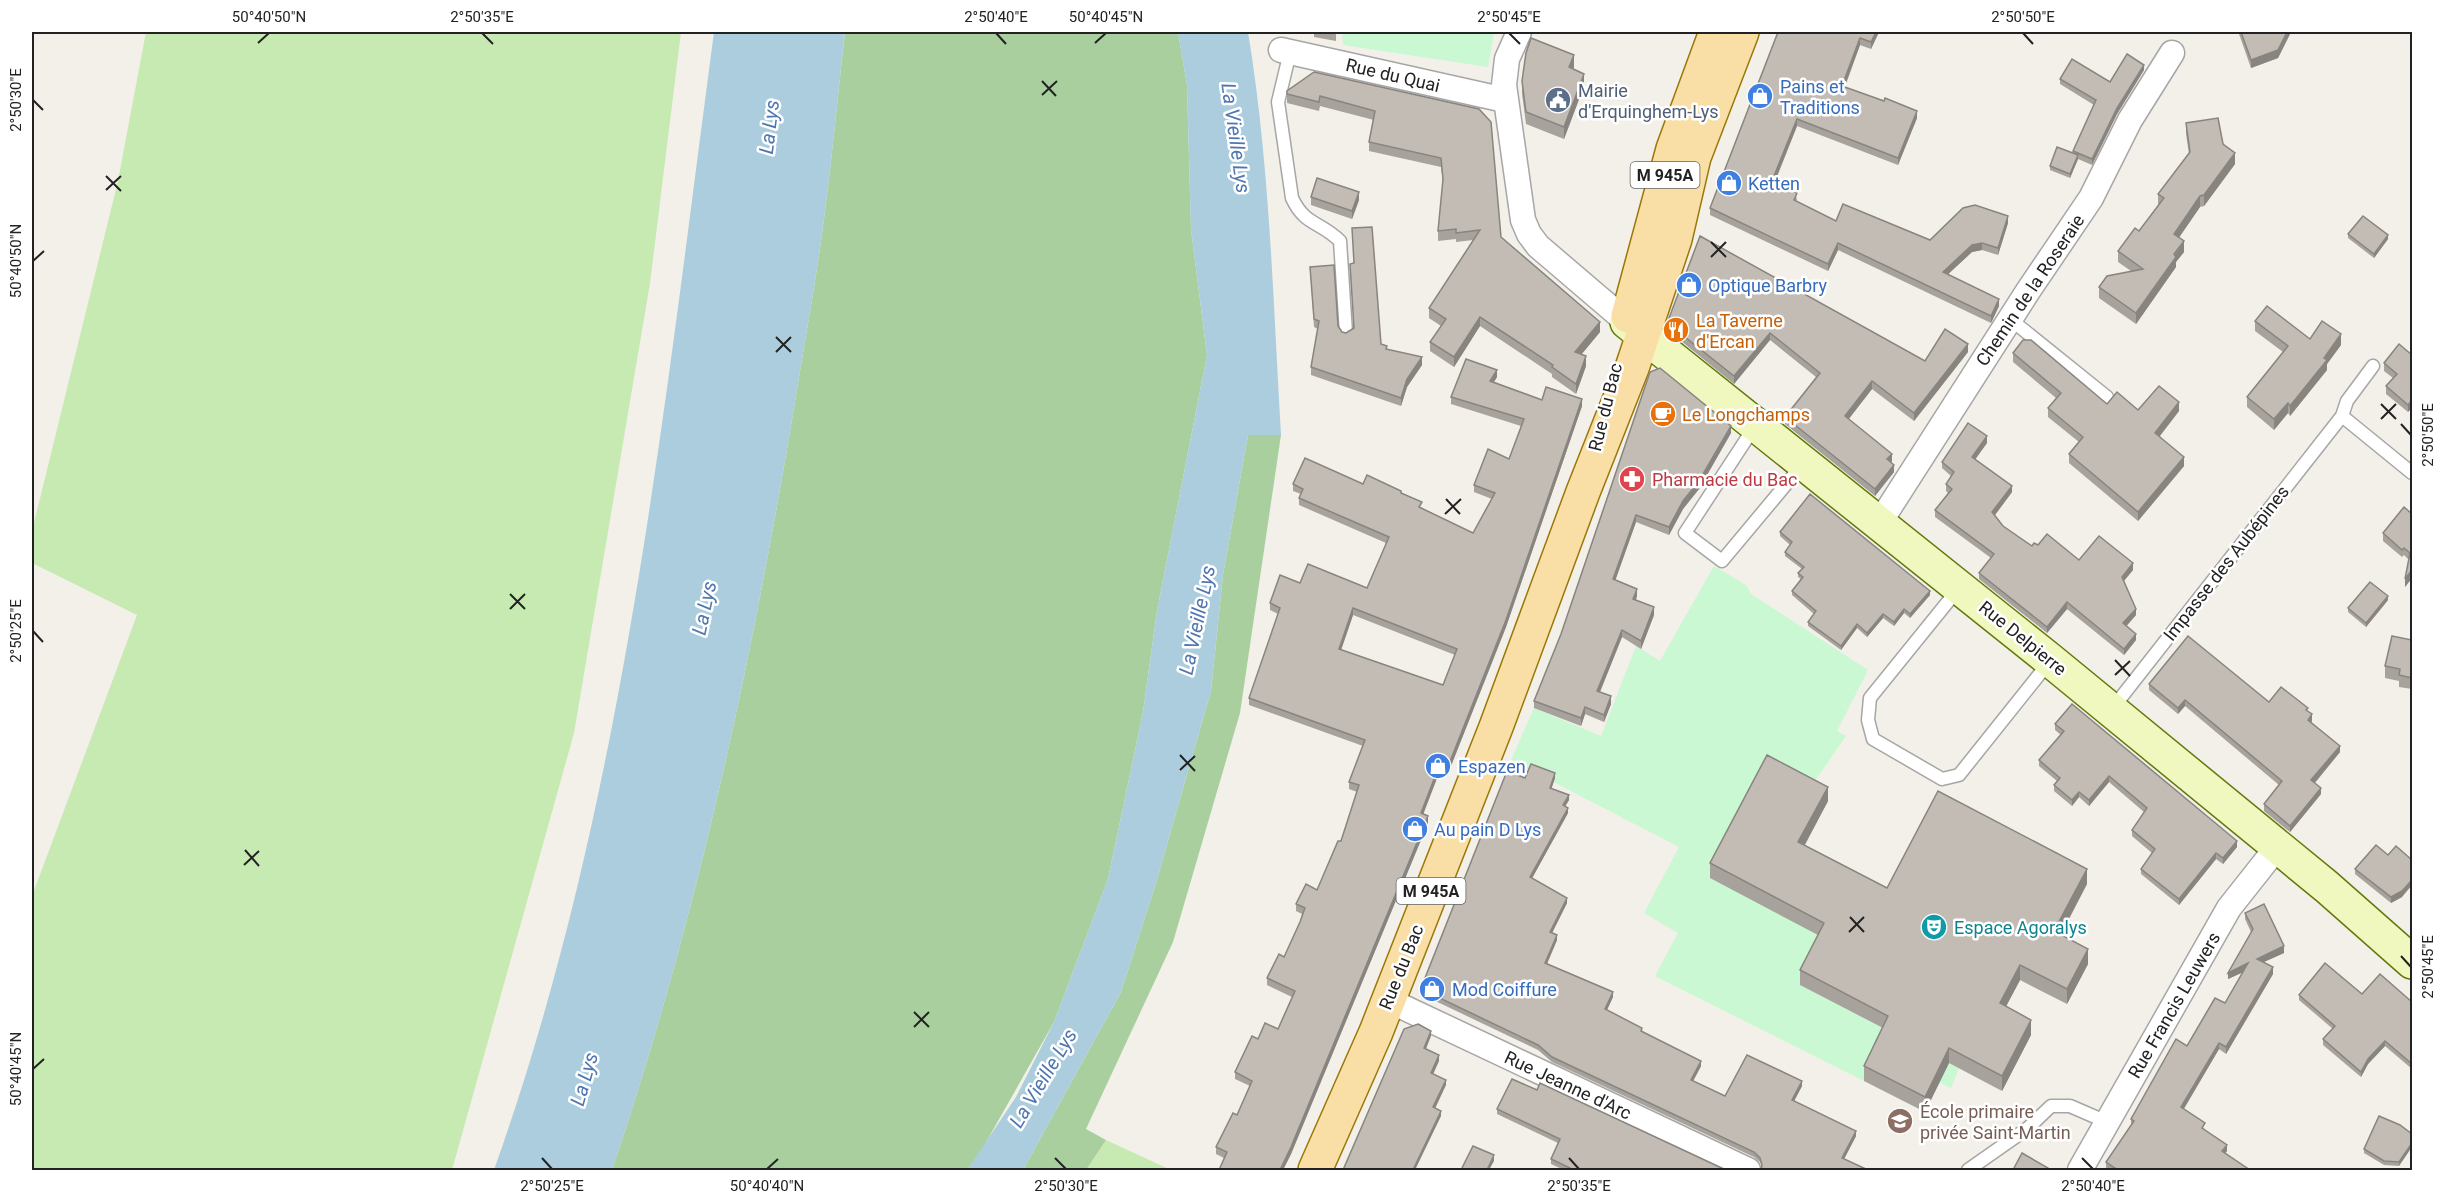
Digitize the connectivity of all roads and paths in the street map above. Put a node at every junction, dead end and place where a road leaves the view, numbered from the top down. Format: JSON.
{"nodes":[{"id":1,"x":1519,"y":32,"type":"edge"},
{"id":2,"x":1716,"y":32,"type":"edge"},
{"id":3,"x":1742,"y":32,"type":"edge"},
{"id":4,"x":1286,"y":51,"type":"joint"},
{"id":5,"x":2172,"y":53,"type":"dead end"},
{"id":6,"x":1504,"y":100,"type":"junction"},
{"id":7,"x":2010,"y":319,"type":"junction"},
{"id":8,"x":1635,"y":329,"type":"junction"},
{"id":9,"x":1346,"y":333,"type":"edge"},
{"id":10,"x":2373,"y":366,"type":"dead end"},
{"id":11,"x":2107,"y":397,"type":"dead end"},
{"id":12,"x":2342,"y":416,"type":"junction"},
{"id":13,"x":1756,"y":424,"type":"junction"},
{"id":14,"x":1804,"y":463,"type":"junction"},
{"id":15,"x":2412,"y":473,"type":"edge"},
{"id":16,"x":1880,"y":522,"type":"junction"},
{"id":17,"x":1960,"y":587,"type":"junction"},
{"id":18,"x":2050,"y":660,"type":"junction"},
{"id":19,"x":2111,"y":710,"type":"junction"},
{"id":20,"x":2278,"y":846,"type":"junction"},
{"id":21,"x":2412,"y":962,"type":"edge"},
{"id":22,"x":1388,"y":1000,"type":"junction"},
{"id":23,"x":2107,"y":1122,"type":"junction"},
{"id":24,"x":1315,"y":1170,"type":"edge"},
{"id":25,"x":1748,"y":1170,"type":"edge"},
{"id":26,"x":1968,"y":1170,"type":"edge"},
{"id":27,"x":2080,"y":1170,"type":"edge"}],
"edges":[{"from":1,"to":6,"type":"street"},
{"from":2,"to":8,"type":"main road","number":"M 945A"},
{"from":3,"to":8,"type":"main road","number":"M 945A"},
{"from":4,"to":6,"type":"street","name":"Rue du Quai"},
{"from":4,"to":9,"type":"lane"},
{"from":5,"to":7,"type":"street","name":"Chemin de la Roseraie"},
{"from":6,"to":8,"type":"street"},
{"from":7,"to":11,"type":"lane"},
{"from":7,"to":16,"type":"street","name":"Chemin de la Roseraie"},
{"from":8,"to":13,"type":"street","name":"Rue Delpierre"},
{"from":8,"to":22,"type":"main road","name":"Rue du Bac","number":"M 945A"},
{"from":10,"to":12,"type":"lane","name":"Impasse des Aubépines"},
{"from":12,"to":15,"type":"lane"},
{"from":12,"to":19,"type":"lane","name":"Impasse des Aubépines"},
{"from":13,"to":14,"type":"street","name":"Rue Delpierre"},
{"from":13,"to":14,"type":"lane"},
{"from":14,"to":16,"type":"street","name":"Rue Delpierre"},
{"from":16,"to":17,"type":"street","name":"Rue Delpierre"},
{"from":17,"to":18,"type":"street","name":"Rue Delpierre"},
{"from":17,"to":18,"type":"lane"},
{"from":18,"to":19,"type":"street","name":"Rue Delpierre"},
{"from":19,"to":20,"type":"street","name":"Rue Delpierre"},
{"from":20,"to":21,"type":"street","name":"Rue Delpierre"},
{"from":20,"to":23,"type":"street","name":"Rue Francis Leuwers"},
{"from":22,"to":24,"type":"main road","name":"Rue du Bac","number":"M 945A"},
{"from":22,"to":25,"type":"street","name":"Rue Jeanne d'Arc"},
{"from":23,"to":26,"type":"lane"},
{"from":23,"to":27,"type":"street","name":"Rue Francis Leuwers"}]}
